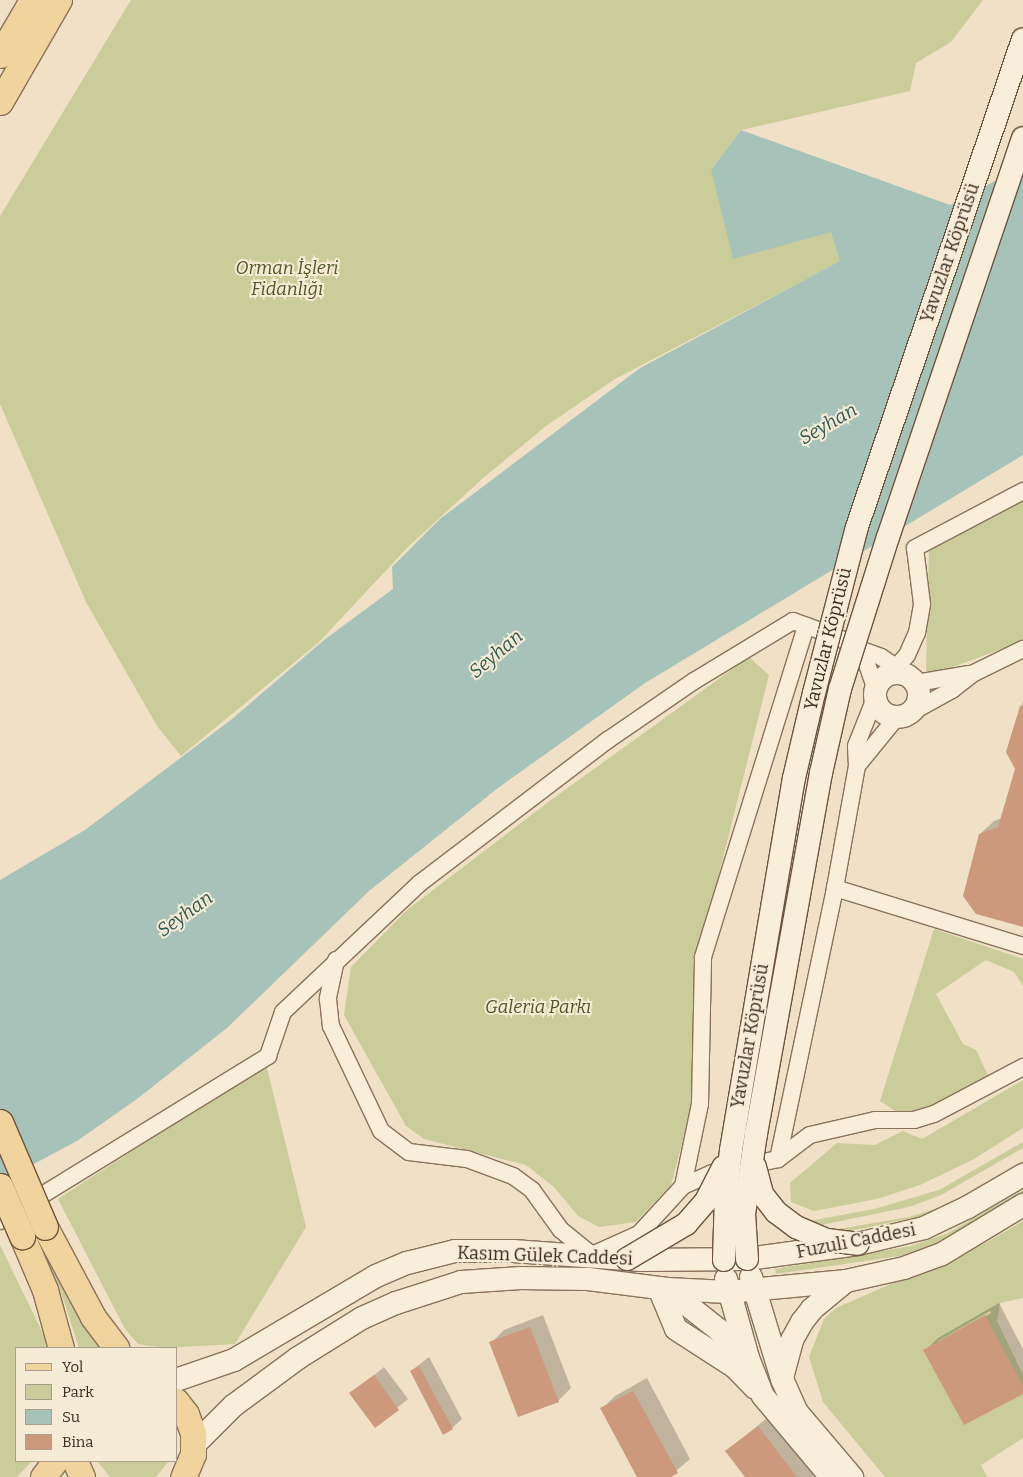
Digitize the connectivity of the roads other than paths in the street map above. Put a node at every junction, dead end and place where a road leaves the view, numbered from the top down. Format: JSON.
{"nodes":[{"id":1,"x":32,"y":0,"type":"edge"},
{"id":2,"x":59,"y":0,"type":"edge"},
{"id":3,"x":1023,"y":39,"type":"edge"},
{"id":4,"x":0,"y":55,"type":"edge"},
{"id":5,"x":0,"y":102,"type":"edge"},
{"id":6,"x":1023,"y":138,"type":"edge"},
{"id":7,"x":1023,"y":491,"type":"edge"},
{"id":8,"x":806,"y":626,"type":"junction"},
{"id":9,"x":1023,"y":649,"type":"edge"},
{"id":10,"x":862,"y":650,"type":"junction"},
{"id":11,"x":974,"y":673,"type":"junction"},
{"id":12,"x":893,"y":681,"type":"junction"},
{"id":13,"x":905,"y":714,"type":"junction"},
{"id":14,"x":857,"y":766,"type":"junction"},
{"id":15,"x":835,"y":888,"type":"junction"},
{"id":16,"x":1023,"y":946,"type":"edge"},
{"id":17,"x":336,"y":960,"type":"junction"},
{"id":18,"x":1023,"y":1066,"type":"edge"},
{"id":19,"x":0,"y":1122,"type":"edge"},
{"id":20,"x":730,"y":1150,"type":"junction"},
{"id":21,"x":753,"y":1154,"type":"junction"},
{"id":22,"x":778,"y":1159,"type":"junction"},
{"id":23,"x":1023,"y":1175,"type":"edge"},
{"id":24,"x":0,"y":1186,"type":"edge"},
{"id":25,"x":683,"y":1186,"type":"junction"},
{"id":26,"x":1023,"y":1205,"type":"edge"},
{"id":27,"x":0,"y":1221,"type":"edge"},
{"id":28,"x":858,"y":1244,"type":"junction"},
{"id":29,"x":592,"y":1255,"type":"junction"},
{"id":30,"x":628,"y":1259,"type":"junction"},
{"id":31,"x":735,"y":1260,"type":"junction"},
{"id":32,"x":846,"y":1281,"type":"junction"},
{"id":33,"x":663,"y":1289,"type":"junction"},
{"id":34,"x":740,"y":1291,"type":"junction"},
{"id":35,"x":61,"y":1347,"type":"edge"},
{"id":36,"x":115,"y":1347,"type":"edge"},
{"id":37,"x":754,"y":1372,"type":"junction"},
{"id":38,"x":178,"y":1379,"type":"edge"},
{"id":39,"x":782,"y":1379,"type":"junction"},
{"id":40,"x":763,"y":1396,"type":"junction"},
{"id":41,"x":178,"y":1404,"type":"edge"},
{"id":42,"x":54,"y":1462,"type":"edge"},
{"id":43,"x":75,"y":1462,"type":"edge"},
{"id":44,"x":190,"y":1466,"type":"edge"},
{"id":45,"x":42,"y":1477,"type":"edge"},
{"id":46,"x":82,"y":1477,"type":"edge"},
{"id":47,"x":831,"y":1477,"type":"edge"},
{"id":48,"x":852,"y":1477,"type":"edge"}],
"edges":[{"from":1,"to":4,"type":"main road"},
{"from":2,"to":5,"type":"main road"},
{"from":3,"to":20,"type":"main road","name":"Yavuzlar Köprüsü","bridge":true},
{"from":6,"to":21,"type":"main road","name":"Yavuzlar Köprüsü","bridge":true},
{"from":7,"to":12,"type":"street"},
{"from":8,"to":10,"type":"street"},
{"from":8,"to":17,"type":"street"},
{"from":8,"to":25,"type":"street"},
{"from":9,"to":11,"type":"street"},
{"from":10,"to":12,"type":"street"},
{"from":10,"to":12,"type":"street"},
{"from":11,"to":12,"type":"street"},
{"from":11,"to":13,"type":"street"},
{"from":12,"to":13,"type":"main road"},
{"from":12,"to":13,"type":"main road"},
{"from":12,"to":14,"type":"street"},
{"from":13,"to":14,"type":"street"},
{"from":14,"to":15,"type":"street"},
{"from":15,"to":16,"type":"street"},
{"from":15,"to":22,"type":"street"},
{"from":17,"to":27,"type":"street"},
{"from":17,"to":29,"type":"street"},
{"from":18,"to":22,"type":"street"},
{"from":19,"to":36,"type":"main road","bridge":true},
{"from":20,"to":30,"type":"main road","bridge":true},
{"from":20,"to":31,"type":"main road","name":"Yavuzlar Köprüsü","bridge":true},
{"from":21,"to":28,"type":"main road","bridge":true},
{"from":21,"to":31,"type":"main road","name":"Yavuzlar Köprüsü","bridge":true},
{"from":22,"to":25,"type":"street"},
{"from":23,"to":28,"type":"main road","name":"Fuzuli Caddesi"},
{"from":24,"to":35,"type":"main road","bridge":true},
{"from":25,"to":29,"type":"street"},
{"from":26,"to":32,"type":"main road","name":"Fuzuli Caddesi"},
{"from":28,"to":31,"type":"main road","name":"Fuzuli Caddesi"},
{"from":29,"to":30,"type":"main road","name":"Kasım Gülek Caddesi"},
{"from":29,"to":38,"type":"main road","name":"Kasım Gülek Caddesi"},
{"from":30,"to":31,"type":"main road","name":"Kasım Gülek Caddesi"},
{"from":31,"to":34,"type":"main road"},
{"from":32,"to":34,"type":"main road","name":"Fuzuli Caddesi"},
{"from":32,"to":39,"type":"main road"},
{"from":33,"to":34,"type":"main road","name":"Kasım Gülek Caddesi"},
{"from":33,"to":37,"type":"main road"},
{"from":33,"to":40,"type":"main road"},
{"from":33,"to":44,"type":"main road","name":"Kasım Gülek Caddesi"},
{"from":34,"to":37,"type":"main road"},
{"from":34,"to":39,"type":"main road"},
{"from":37,"to":40,"type":"main road"},
{"from":39,"to":48,"type":"main road"},
{"from":40,"to":47,"type":"main road"},
{"from":41,"to":44,"type":"main road"},
{"from":42,"to":45,"type":"main road"},
{"from":43,"to":46,"type":"main road"}]}
